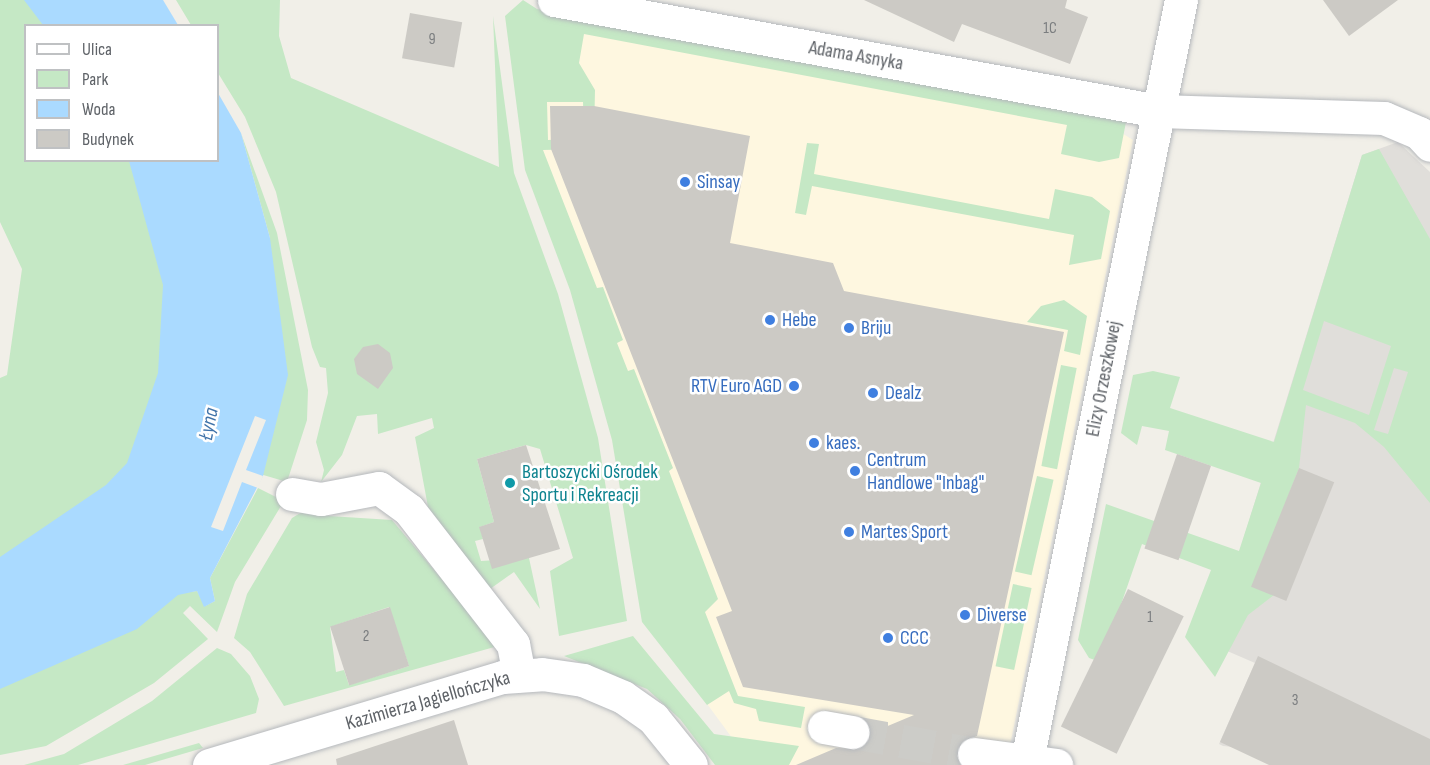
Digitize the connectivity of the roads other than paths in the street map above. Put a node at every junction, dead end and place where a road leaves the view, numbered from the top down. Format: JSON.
{"nodes":[{"id":1,"x":554,"y":0,"type":"edge"},
{"id":2,"x":1181,"y":0,"type":"edge"},
{"id":3,"x":1158,"y":111,"type":"junction"},
{"id":4,"x":1430,"y":145,"type":"edge"},
{"id":5,"x":292,"y":494,"type":"dead end"},
{"id":6,"x":519,"y":675,"type":"junction"},
{"id":7,"x":974,"y":754,"type":"tunnel mouth"},
{"id":8,"x":1036,"y":763,"type":"edge"},
{"id":9,"x":209,"y":765,"type":"edge"},
{"id":10,"x":691,"y":765,"type":"edge"}],
"edges":[{"from":1,"to":3,"type":"street","name":"Adama Asnyka"},
{"from":2,"to":3,"type":"street","name":"Elizy Orzeszkowej"},
{"from":3,"to":4,"type":"street","name":"Adama Asnyka"},
{"from":3,"to":8,"type":"street","name":"Elizy Orzeszkowej"},
{"from":5,"to":6,"type":"street"},
{"from":6,"to":9,"type":"street","name":"Kazimierza Jagiellończyka"},
{"from":6,"to":10,"type":"street","name":"Kazimierza Jagiellończyka"},
{"from":7,"to":8,"type":"street"}]}
